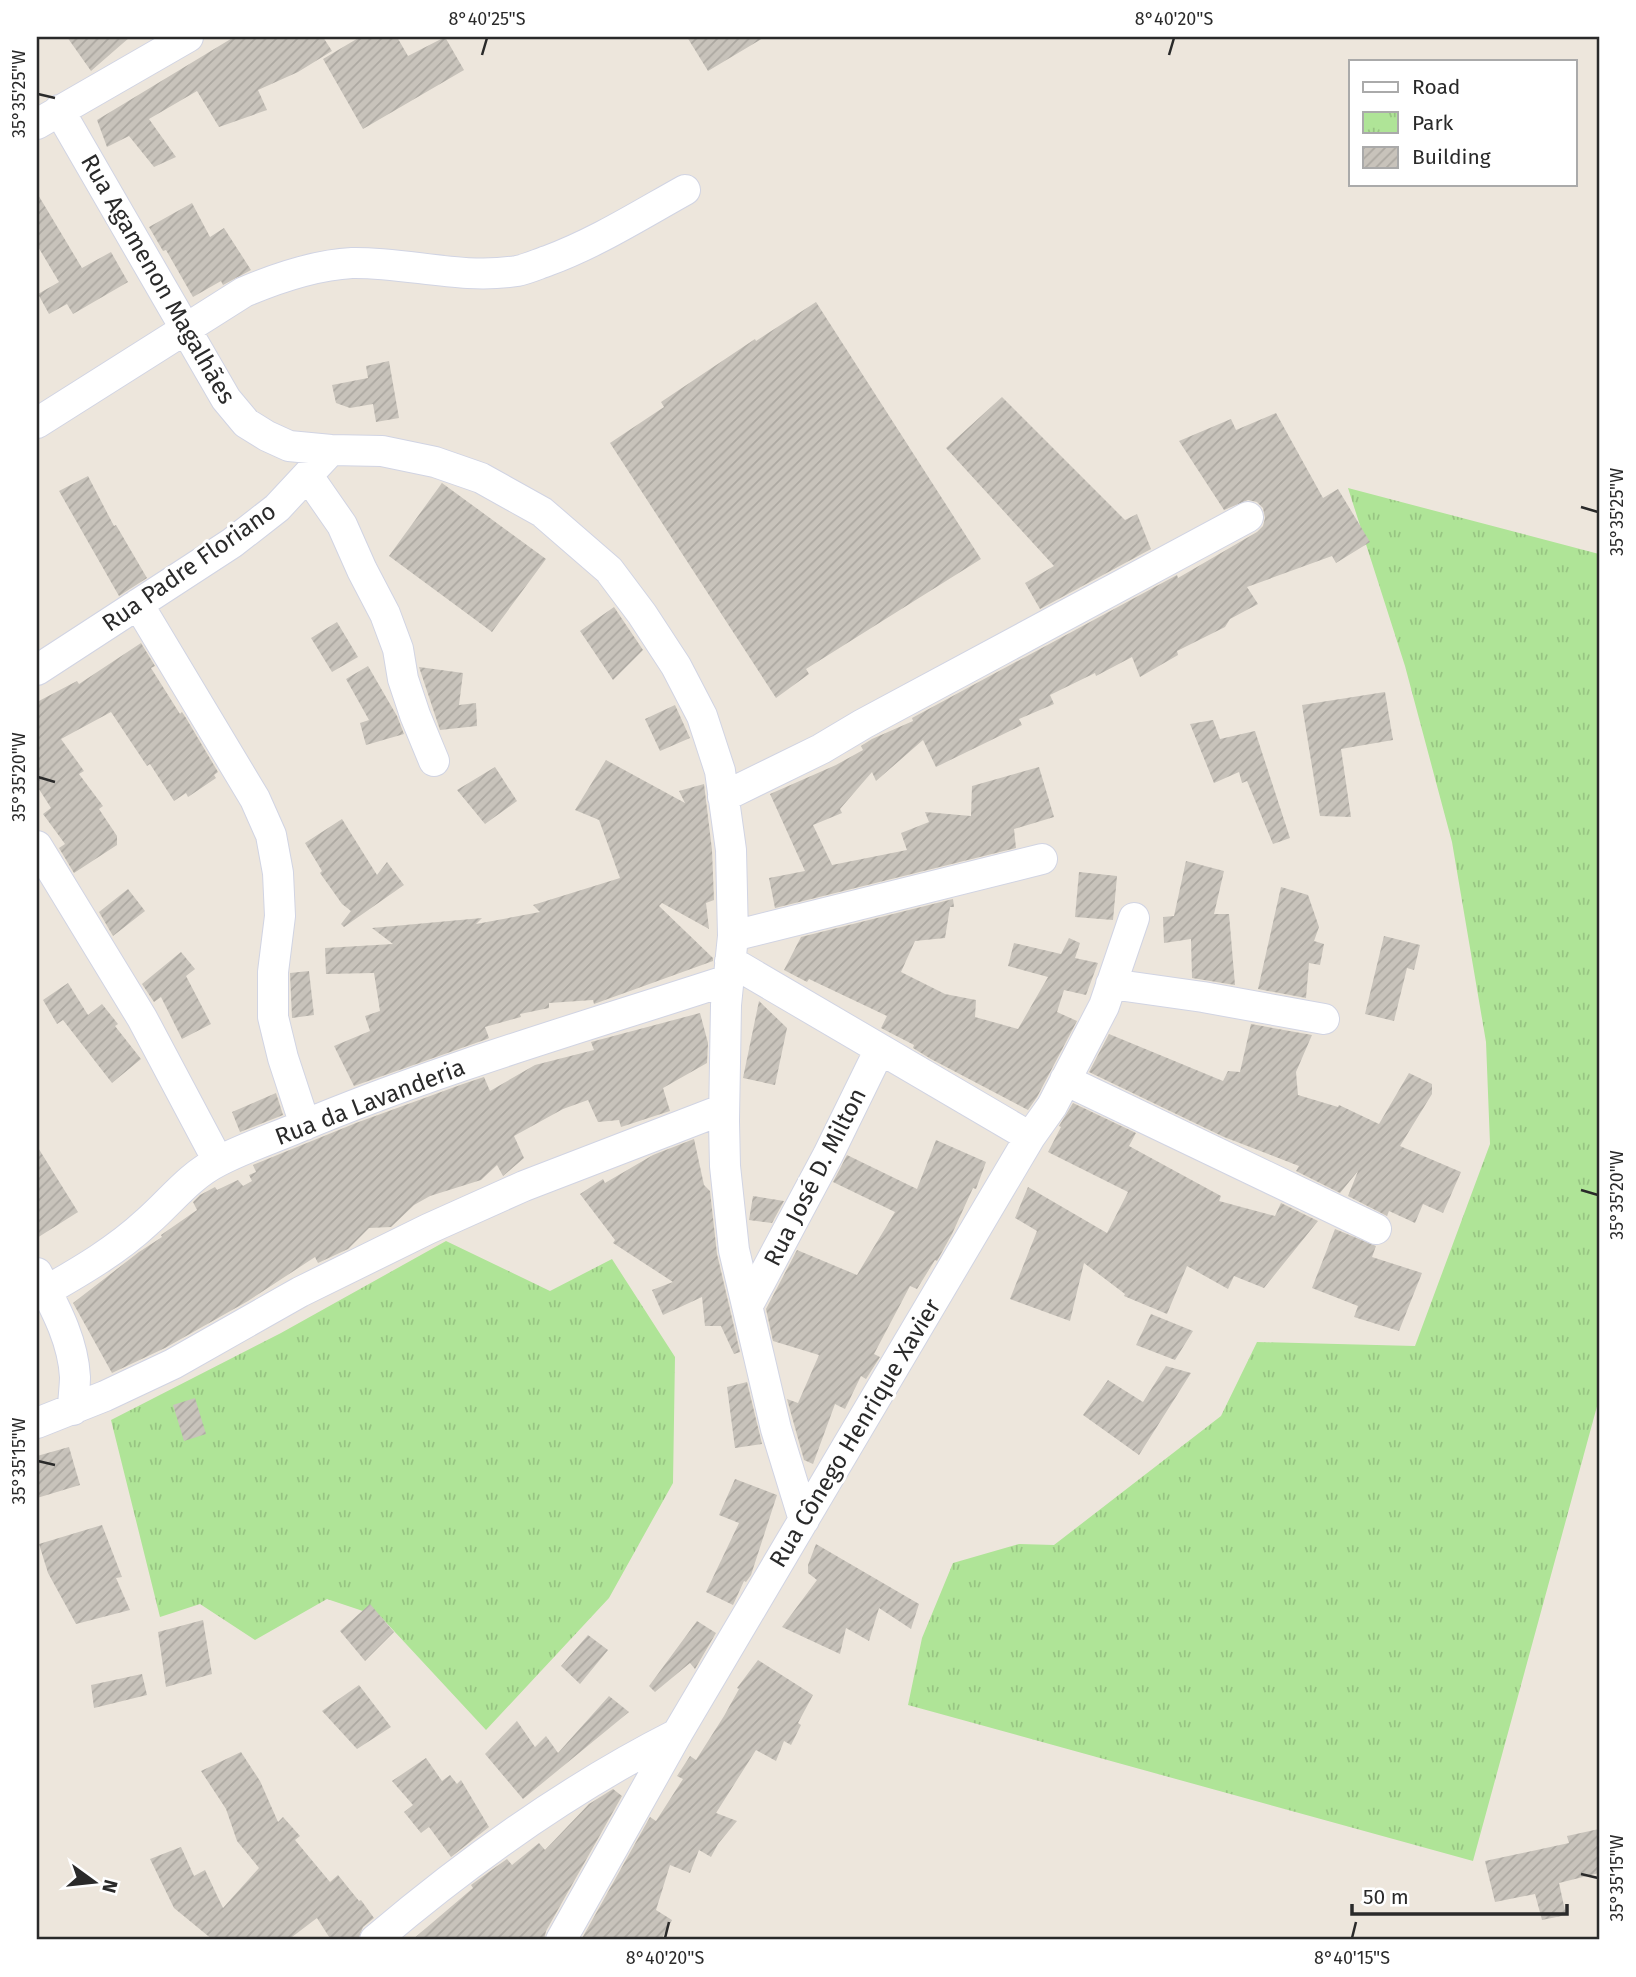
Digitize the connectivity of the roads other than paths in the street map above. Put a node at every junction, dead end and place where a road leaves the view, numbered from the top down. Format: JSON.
{"nodes":[{"id":1,"x":188,"y":37,"type":"edge"},
{"id":2,"x":48,"y":117,"type":"edge"},
{"id":3,"x":685,"y":190,"type":"dead end"},
{"id":4,"x":184,"y":329,"type":"junction"},
{"id":5,"x":37,"y":423,"type":"edge"},
{"id":6,"x":331,"y":450,"type":"junction"},
{"id":7,"x":308,"y":476,"type":"junction"},
{"id":8,"x":1248,"y":517,"type":"dead end"},
{"id":9,"x":138,"y":604,"type":"junction"},
{"id":10,"x":37,"y":670,"type":"edge"},
{"id":11,"x":433,"y":761,"type":"dead end"},
{"id":12,"x":723,"y":797,"type":"junction"},
{"id":13,"x":37,"y":846,"type":"edge"},
{"id":14,"x":1042,"y":859,"type":"dead end"},
{"id":15,"x":1134,"y":918,"type":"dead end"},
{"id":16,"x":731,"y":959,"type":"junction"},
{"id":17,"x":1111,"y":984,"type":"junction"},
{"id":18,"x":1324,"y":1019,"type":"dead end"},
{"id":19,"x":880,"y":1049,"type":"junction"},
{"id":20,"x":1066,"y":1080,"type":"junction"},
{"id":21,"x":724,"y":1109,"type":"junction"},
{"id":22,"x":305,"y":1125,"type":"junction"},
{"id":23,"x":1030,"y":1137,"type":"junction"},
{"id":24,"x":218,"y":1161,"type":"junction"},
{"id":25,"x":1376,"y":1229,"type":"dead end"},
{"id":26,"x":41,"y":1282,"type":"edge"},
{"id":27,"x":748,"y":1305,"type":"junction"},
{"id":28,"x":73,"y":1410,"type":"junction"},
{"id":29,"x":37,"y":1423,"type":"edge"},
{"id":30,"x":804,"y":1520,"type":"junction"},
{"id":31,"x":677,"y":1734,"type":"junction"},
{"id":32,"x":374,"y":1940,"type":"edge"},
{"id":33,"x":561,"y":1940,"type":"edge"}],
"edges":[{"from":1,"to":2,"type":"street"},
{"from":2,"to":4,"type":"street","name":"Rua Agamenon Magalhães"},
{"from":3,"to":4,"type":"street"},
{"from":4,"to":5,"type":"street"},
{"from":4,"to":6,"type":"street","name":"Rua Agamenon Magalhães"},
{"from":6,"to":7,"type":"street","name":"Rua Padre Floriano"},
{"from":6,"to":12,"type":"street","name":"Rua Agamenon Magalhães"},
{"from":7,"to":9,"type":"street","name":"Rua Padre Floriano"},
{"from":7,"to":11,"type":"street"},
{"from":8,"to":12,"type":"street"},
{"from":9,"to":10,"type":"street","name":"Rua Padre Floriano"},
{"from":9,"to":22,"type":"street"},
{"from":12,"to":16,"type":"street","name":"Rua Agamenon Magalhães"},
{"from":13,"to":24,"type":"street"},
{"from":14,"to":16,"type":"street","name":"Rua da Lavanderia"},
{"from":15,"to":17,"type":"street","name":"Rua Cônego Henrique Xavier"},
{"from":16,"to":19,"type":"street"},
{"from":16,"to":21,"type":"street","name":"Rua Agamenon Magalhães"},
{"from":16,"to":22,"type":"street","name":"Rua da Lavanderia"},
{"from":17,"to":18,"type":"street"},
{"from":17,"to":20,"type":"street","name":"Rua Cônego Henrique Xavier"},
{"from":19,"to":23,"type":"street"},
{"from":19,"to":27,"type":"street","name":"Rua José D. Milton"},
{"from":20,"to":23,"type":"street","name":"Rua Cônego Henrique Xavier"},
{"from":20,"to":25,"type":"street"},
{"from":21,"to":27,"type":"street","name":"Rua Agamenon Magalhães"},
{"from":21,"to":28,"type":"street"},
{"from":22,"to":24,"type":"street","name":"Rua da Lavanderia"},
{"from":23,"to":30,"type":"street","name":"Rua Cônego Henrique Xavier"},
{"from":24,"to":26,"type":"street","name":"Rua da Lavanderia"},
{"from":26,"to":28,"type":"street"},
{"from":27,"to":30,"type":"street","name":"Rua Agamenon Magalhães"},
{"from":28,"to":29,"type":"street"},
{"from":30,"to":31,"type":"street","name":"Rua Cônego Henrique Xavier"},
{"from":31,"to":32,"type":"street"},
{"from":31,"to":33,"type":"street","name":"Rua Cônego Henrique Xavier"}]}
